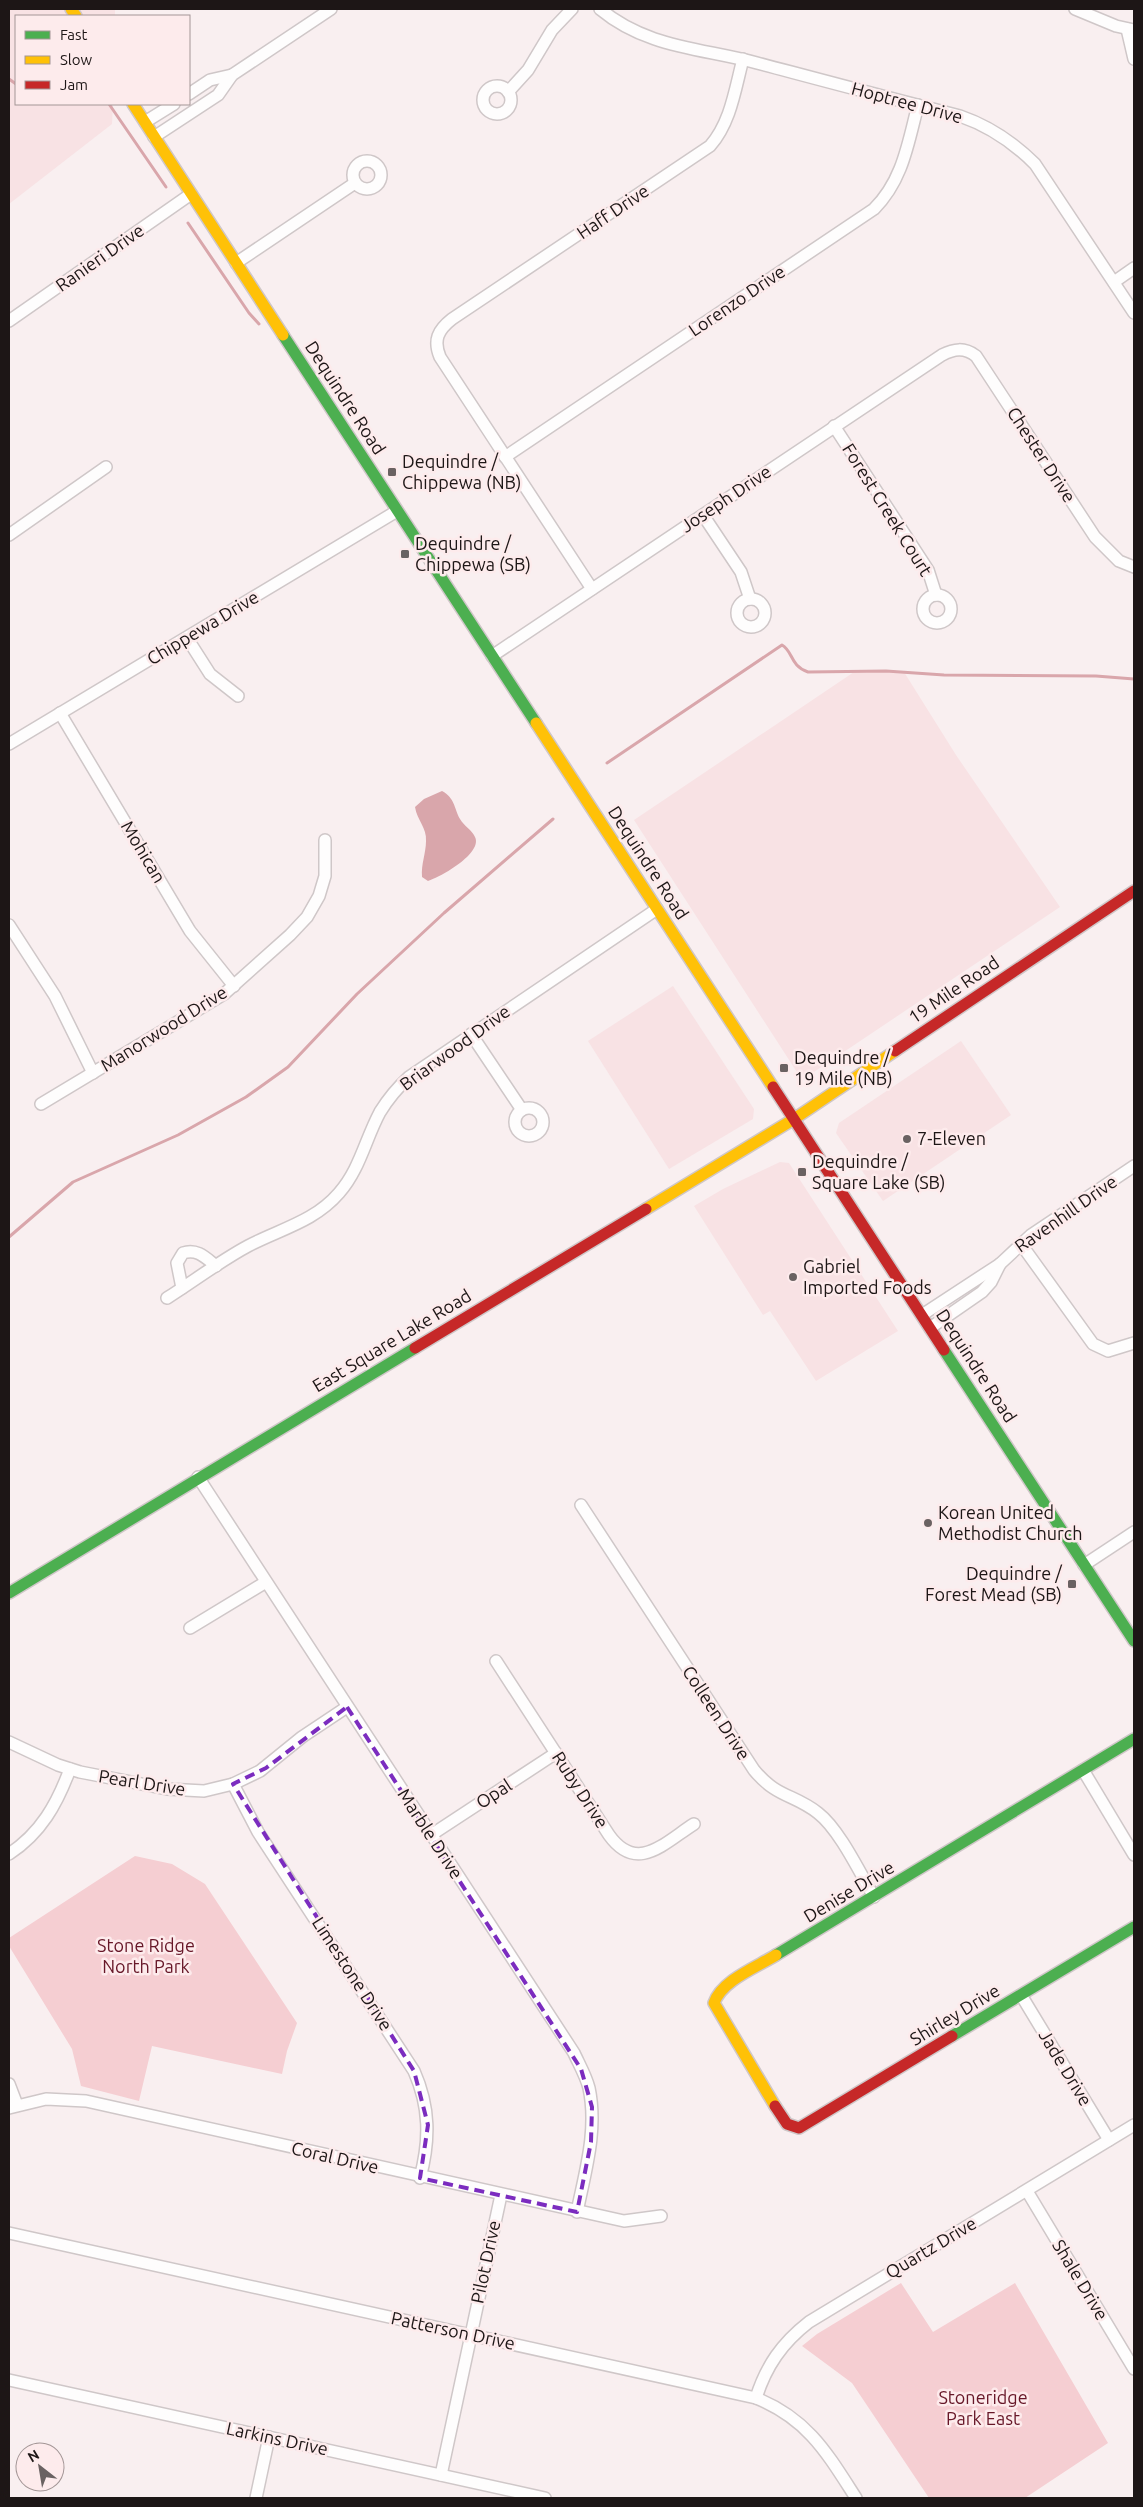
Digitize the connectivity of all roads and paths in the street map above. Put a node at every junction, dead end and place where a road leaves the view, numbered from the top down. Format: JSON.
{"nodes":[{"id":1,"x":331,"y":9,"type":"edge"},
{"id":2,"x":572,"y":9,"type":"edge"},
{"id":3,"x":600,"y":9,"type":"edge"},
{"id":4,"x":1075,"y":9,"type":"edge"},
{"id":5,"x":1131,"y":30,"type":"edge"},
{"id":6,"x":743,"y":59,"type":"junction"},
{"id":7,"x":1134,"y":59,"type":"edge"},
{"id":8,"x":232,"y":75,"type":"junction"},
{"id":9,"x":508,"y":92,"type":"dead end"},
{"id":10,"x":190,"y":93,"type":"edge"},
{"id":11,"x":134,"y":105,"type":"edge"},
{"id":12,"x":172,"y":105,"type":"edge"},
{"id":13,"x":918,"y":105,"type":"junction"},
{"id":14,"x":145,"y":122,"type":"junction"},
{"id":15,"x":154,"y":137,"type":"junction"},
{"id":16,"x":356,"y":183,"type":"dead end"},
{"id":17,"x":191,"y":194,"type":"junction"},
{"id":18,"x":236,"y":263,"type":"junction"},
{"id":19,"x":1134,"y":268,"type":"edge"},
{"id":20,"x":1114,"y":282,"type":"junction"},
{"id":21,"x":1134,"y":313,"type":"edge"},
{"id":22,"x":9,"y":321,"type":"edge"},
{"id":23,"x":964,"y":350,"type":"joint"},
{"id":24,"x":834,"y":426,"type":"junction"},
{"id":25,"x":505,"y":457,"type":"junction"},
{"id":26,"x":106,"y":468,"type":"dead end"},
{"id":27,"x":397,"y":511,"type":"junction"},
{"id":28,"x":703,"y":515,"type":"junction"},
{"id":29,"x":9,"y":535,"type":"edge"},
{"id":30,"x":1134,"y":567,"type":"edge"},
{"id":31,"x":592,"y":589,"type":"junction"},
{"id":32,"x":936,"y":595,"type":"dead end"},
{"id":33,"x":750,"y":599,"type":"dead end"},
{"id":34,"x":187,"y":638,"type":"junction"},
{"id":35,"x":492,"y":656,"type":"junction"},
{"id":36,"x":238,"y":696,"type":"dead end"},
{"id":37,"x":60,"y":714,"type":"junction"},
{"id":38,"x":9,"y":744,"type":"edge"},
{"id":39,"x":326,"y":840,"type":"dead end"},
{"id":40,"x":1134,"y":891,"type":"edge"},
{"id":41,"x":657,"y":909,"type":"junction"},
{"id":42,"x":9,"y":925,"type":"edge"},
{"id":43,"x":234,"y":986,"type":"junction"},
{"id":44,"x":472,"y":1034,"type":"junction"},
{"id":45,"x":93,"y":1073,"type":"junction"},
{"id":46,"x":41,"y":1104,"type":"dead end"},
{"id":47,"x":522,"y":1110,"type":"dead end"},
{"id":48,"x":794,"y":1119,"type":"junction"},
{"id":49,"x":1134,"y":1166,"type":"edge"},
{"id":50,"x":1021,"y":1244,"type":"junction"},
{"id":51,"x":1000,"y":1264,"type":"junction"},
{"id":52,"x":216,"y":1266,"type":"junction"},
{"id":53,"x":182,"y":1288,"type":"junction"},
{"id":54,"x":168,"y":1298,"type":"dead end"},
{"id":55,"x":922,"y":1315,"type":"junction"},
{"id":56,"x":930,"y":1328,"type":"junction"},
{"id":57,"x":1134,"y":1343,"type":"edge"},
{"id":58,"x":198,"y":1478,"type":"junction"},
{"id":59,"x":581,"y":1505,"type":"dead end"},
{"id":60,"x":1134,"y":1532,"type":"edge"},
{"id":61,"x":1084,"y":1565,"type":"junction"},
{"id":62,"x":266,"y":1582,"type":"junction"},
{"id":63,"x":9,"y":1593,"type":"edge"},
{"id":64,"x":190,"y":1628,"type":"dead end"},
{"id":65,"x":1134,"y":1642,"type":"edge"},
{"id":66,"x":496,"y":1661,"type":"dead end"},
{"id":67,"x":347,"y":1707,"type":"junction"},
{"id":68,"x":1134,"y":1739,"type":"edge"},
{"id":69,"x":9,"y":1742,"type":"edge"},
{"id":70,"x":556,"y":1753,"type":"junction"},
{"id":71,"x":70,"y":1769,"type":"junction"},
{"id":72,"x":1083,"y":1770,"type":"junction"},
{"id":73,"x":233,"y":1784,"type":"junction"},
{"id":74,"x":694,"y":1824,"type":"dead end"},
{"id":75,"x":431,"y":1835,"type":"junction"},
{"id":76,"x":9,"y":1854,"type":"edge"},
{"id":77,"x":1134,"y":1855,"type":"edge"},
{"id":78,"x":874,"y":1897,"type":"junction"},
{"id":79,"x":1134,"y":1927,"type":"edge"},
{"id":80,"x":1021,"y":1995,"type":"junction"},
{"id":81,"x":9,"y":2084,"type":"edge"},
{"id":82,"x":13,"y":2107,"type":"edge"},
{"id":83,"x":1134,"y":2125,"type":"edge"},
{"id":84,"x":792,"y":2127,"type":"joint"},
{"id":85,"x":1109,"y":2140,"type":"junction"},
{"id":86,"x":420,"y":2178,"type":"junction"},
{"id":87,"x":1027,"y":2191,"type":"junction"},
{"id":88,"x":501,"y":2195,"type":"junction"},
{"id":89,"x":577,"y":2212,"type":"junction"},
{"id":90,"x":661,"y":2216,"type":"dead end"},
{"id":91,"x":9,"y":2233,"type":"edge"},
{"id":92,"x":472,"y":2336,"type":"junction"},
{"id":93,"x":1134,"y":2369,"type":"edge"},
{"id":94,"x":9,"y":2380,"type":"edge"},
{"id":95,"x":756,"y":2398,"type":"junction"},
{"id":96,"x":269,"y":2437,"type":"junction"},
{"id":97,"x":441,"y":2475,"type":"junction"},
{"id":98,"x":256,"y":2498,"type":"edge"},
{"id":99,"x":545,"y":2498,"type":"edge"},
{"id":100,"x":856,"y":2498,"type":"edge"}],
"edges":[{"from":1,"to":8,"type":"street"},
{"from":2,"to":9,"type":"street"},
{"from":3,"to":6,"type":"street","name":"Hoptree Drive"},
{"from":4,"to":5,"type":"street"},
{"from":5,"to":7,"type":"street"},
{"from":6,"to":13,"type":"street","name":"Hoptree Drive"},
{"from":6,"to":25,"type":"street","name":"Haff Drive"},
{"from":8,"to":10,"type":"street"},
{"from":8,"to":15,"type":"street"},
{"from":11,"to":14,"type":"main road","name":"Dequindre Road"},
{"from":12,"to":14,"type":"street"},
{"from":13,"to":20,"type":"street","name":"Hoptree Drive"},
{"from":13,"to":25,"type":"street","name":"Lorenzo Drive"},
{"from":14,"to":15,"type":"main road","name":"Dequindre Road"},
{"from":15,"to":17,"type":"main road","name":"Dequindre Road"},
{"from":16,"to":18,"type":"street"},
{"from":17,"to":18,"type":"main road","name":"Dequindre Road"},
{"from":17,"to":22,"type":"street","name":"Ranieri Drive"},
{"from":18,"to":27,"type":"main road","name":"Dequindre Road"},
{"from":19,"to":20,"type":"street"},
{"from":20,"to":21,"type":"street","name":"Hoptree Drive"},
{"from":23,"to":24,"type":"street","name":"Joseph Drive"},
{"from":23,"to":30,"type":"street","name":"Chester Drive"},
{"from":24,"to":28,"type":"street","name":"Joseph Drive"},
{"from":24,"to":32,"type":"street","name":"Forest Creek Court"},
{"from":25,"to":31,"type":"street"},
{"from":26,"to":29,"type":"street"},
{"from":27,"to":34,"type":"street","name":"Chippewa Drive"},
{"from":27,"to":35,"type":"main road","name":"Dequindre Road"},
{"from":28,"to":31,"type":"street","name":"Joseph Drive"},
{"from":28,"to":33,"type":"street"},
{"from":31,"to":35,"type":"street","name":"Joseph Drive"},
{"from":34,"to":36,"type":"street"},
{"from":34,"to":37,"type":"street","name":"Chippewa Drive"},
{"from":35,"to":41,"type":"main road","name":"Dequindre Road"},
{"from":37,"to":38,"type":"street","name":"Chippewa Drive"},
{"from":37,"to":43,"type":"street","name":"Mohican"},
{"from":39,"to":43,"type":"street","name":"Manorwood Drive"},
{"from":40,"to":48,"type":"main road","name":"19 Mile Road"},
{"from":41,"to":44,"type":"street","name":"Briarwood Drive"},
{"from":41,"to":48,"type":"main road","name":"Dequindre Road"},
{"from":42,"to":45,"type":"street"},
{"from":43,"to":45,"type":"street","name":"Manorwood Drive"},
{"from":44,"to":47,"type":"street"},
{"from":44,"to":52,"type":"street","name":"Briarwood Drive"},
{"from":45,"to":46,"type":"street","name":"Manorwood Drive"},
{"from":48,"to":55,"type":"main road","name":"Dequindre Road"},
{"from":48,"to":58,"type":"main road","name":"East Square Lake Road"},
{"from":49,"to":50,"type":"street","name":"Ravenhill Drive"},
{"from":50,"to":51,"type":"street","name":"Ravenhill Drive"},
{"from":50,"to":57,"type":"street"},
{"from":51,"to":55,"type":"street","name":"Ravenhill Drive"},
{"from":51,"to":56,"type":"street","name":"Ravenhill Drive"},
{"from":52,"to":53,"type":"street","name":"Briarwood Drive"},
{"from":52,"to":53,"type":"street"},
{"from":53,"to":54,"type":"street","name":"Briarwood Drive"},
{"from":55,"to":56,"type":"main road","name":"Dequindre Road"},
{"from":56,"to":61,"type":"main road","name":"Dequindre Road"},
{"from":58,"to":62,"type":"street","name":"Marble Drive"},
{"from":58,"to":63,"type":"main road","name":"East Square Lake Road"},
{"from":59,"to":78,"type":"street","name":"Colleen Drive"},
{"from":60,"to":61,"type":"street"},
{"from":61,"to":65,"type":"main road","name":"Dequindre Road"},
{"from":62,"to":64,"type":"street"},
{"from":62,"to":67,"type":"street","name":"Marble Drive"},
{"from":66,"to":70,"type":"street","name":"Ruby Drive"},
{"from":67,"to":73,"type":"street","name":"Pearl Drive"},
{"from":67,"to":75,"type":"street","name":"Marble Drive"},
{"from":68,"to":72,"type":"main road","name":"Denise Drive"},
{"from":69,"to":71,"type":"street","name":"Pearl Drive"},
{"from":70,"to":74,"type":"street","name":"Ruby Drive"},
{"from":70,"to":75,"type":"street","name":"Opal"},
{"from":71,"to":73,"type":"street","name":"Pearl Drive"},
{"from":71,"to":76,"type":"street"},
{"from":72,"to":77,"type":"street"},
{"from":72,"to":78,"type":"main road","name":"Denise Drive"},
{"from":73,"to":86,"type":"street","name":"Limestone Drive"},
{"from":75,"to":89,"type":"street","name":"Marble Drive"},
{"from":78,"to":84,"type":"main road","name":"Denise Drive"},
{"from":79,"to":80,"type":"main road","name":"Shirley Drive"},
{"from":80,"to":84,"type":"main road","name":"Shirley Drive"},
{"from":80,"to":85,"type":"street","name":"Jade Drive"},
{"from":81,"to":82,"type":"street"},
{"from":82,"to":86,"type":"street","name":"Coral Drive"},
{"from":83,"to":85,"type":"street","name":"Quartz Drive"},
{"from":85,"to":87,"type":"street","name":"Quartz Drive"},
{"from":86,"to":88,"type":"street","name":"Coral Drive"},
{"from":87,"to":93,"type":"street","name":"Shale Drive"},
{"from":87,"to":95,"type":"street","name":"Quartz Drive"},
{"from":88,"to":89,"type":"street","name":"Coral Drive"},
{"from":88,"to":92,"type":"street","name":"Pilot Drive"},
{"from":89,"to":90,"type":"street","name":"Coral Drive"},
{"from":91,"to":92,"type":"street","name":"Patterson Drive"},
{"from":92,"to":95,"type":"street","name":"Patterson Drive"},
{"from":92,"to":97,"type":"street","name":"Pilot Drive"},
{"from":94,"to":96,"type":"street","name":"Larkins Drive"},
{"from":95,"to":100,"type":"street","name":"Patterson Drive"},
{"from":96,"to":97,"type":"street","name":"Larkins Drive"},
{"from":96,"to":98,"type":"street"},
{"from":97,"to":99,"type":"street","name":"Larkins Drive"}]}
